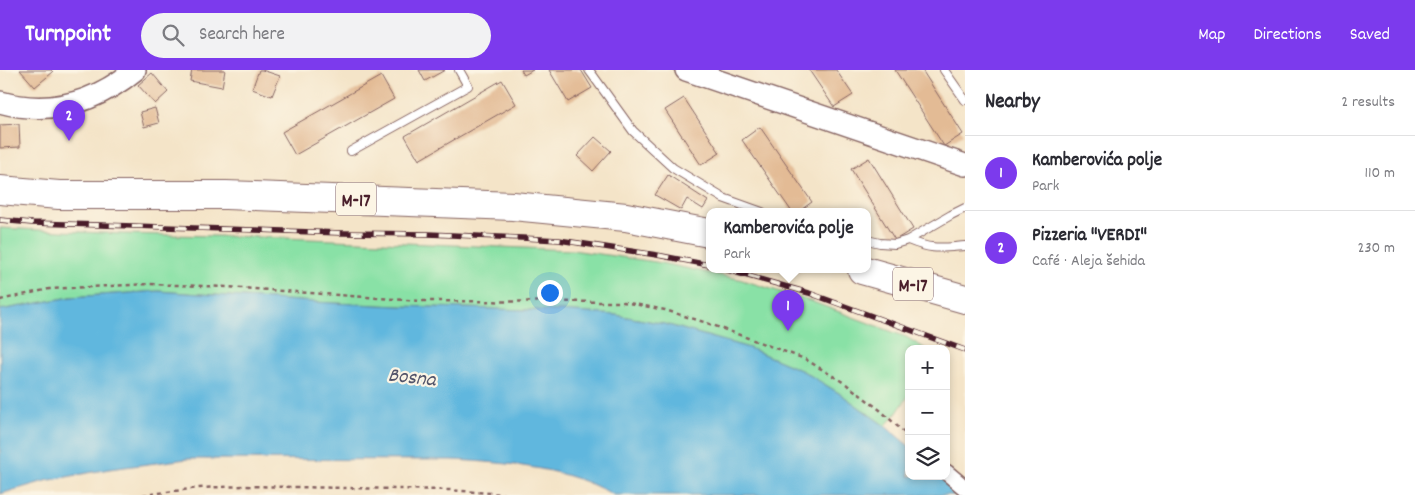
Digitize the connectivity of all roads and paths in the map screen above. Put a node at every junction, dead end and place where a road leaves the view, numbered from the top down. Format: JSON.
{"nodes":[{"id":1,"x":135,"y":70,"type":"edge"},
{"id":2,"x":459,"y":70,"type":"edge"},
{"id":3,"x":589,"y":70,"type":"edge"},
{"id":4,"x":686,"y":70,"type":"edge"},
{"id":5,"x":944,"y":70,"type":"edge"},
{"id":6,"x":965,"y":100,"type":"edge"},
{"id":7,"x":0,"y":102,"type":"edge"},
{"id":8,"x":351,"y":152,"type":"dead end"},
{"id":9,"x":965,"y":166,"type":"edge"},
{"id":10,"x":0,"y":190,"type":"edge"},
{"id":11,"x":751,"y":208,"type":"edge"},
{"id":12,"x":965,"y":208,"type":"edge"},
{"id":13,"x":706,"y":232,"type":"edge"},
{"id":14,"x":908,"y":240,"type":"junction"},
{"id":15,"x":871,"y":241,"type":"edge"},
{"id":16,"x":965,"y":246,"type":"edge"},
{"id":17,"x":871,"y":273,"type":"edge"},
{"id":18,"x":965,"y":299,"type":"edge"},
{"id":19,"x":0,"y":300,"type":"edge"},
{"id":20,"x":907,"y":435,"type":"edge"},
{"id":21,"x":950,"y":475,"type":"edge"},
{"id":22,"x":965,"y":488,"type":"edge"},
{"id":23,"x":367,"y":489,"type":"junction"},
{"id":24,"x":404,"y":489,"type":"junction"},
{"id":25,"x":171,"y":493,"type":"edge"},
{"id":26,"x":143,"y":495,"type":"edge"},
{"id":27,"x":366,"y":495,"type":"edge"},
{"id":28,"x":404,"y":495,"type":"edge"},
{"id":29,"x":516,"y":495,"type":"edge"}],
"edges":[{"from":1,"to":7,"type":"main road"},
{"from":2,"to":8,"type":"lane"},
{"from":3,"to":11,"type":"lane"},
{"from":4,"to":9,"type":"main road"},
{"from":5,"to":6,"type":"lane"},
{"from":10,"to":13,"type":"highway","number":"M-17"},
{"from":12,"to":14,"type":"lane"},
{"from":14,"to":15,"type":"lane"},
{"from":14,"to":16,"type":"lane"},
{"from":17,"to":18,"type":"highway","number":"M-17"},
{"from":19,"to":20,"type":"path"},
{"from":21,"to":22,"type":"street"},
{"from":23,"to":24,"type":"path"},
{"from":23,"to":25,"type":"path"},
{"from":23,"to":27,"type":"path"},
{"from":24,"to":28,"type":"path"},
{"from":24,"to":29,"type":"path"},
{"from":25,"to":26,"type":"path"}]}
